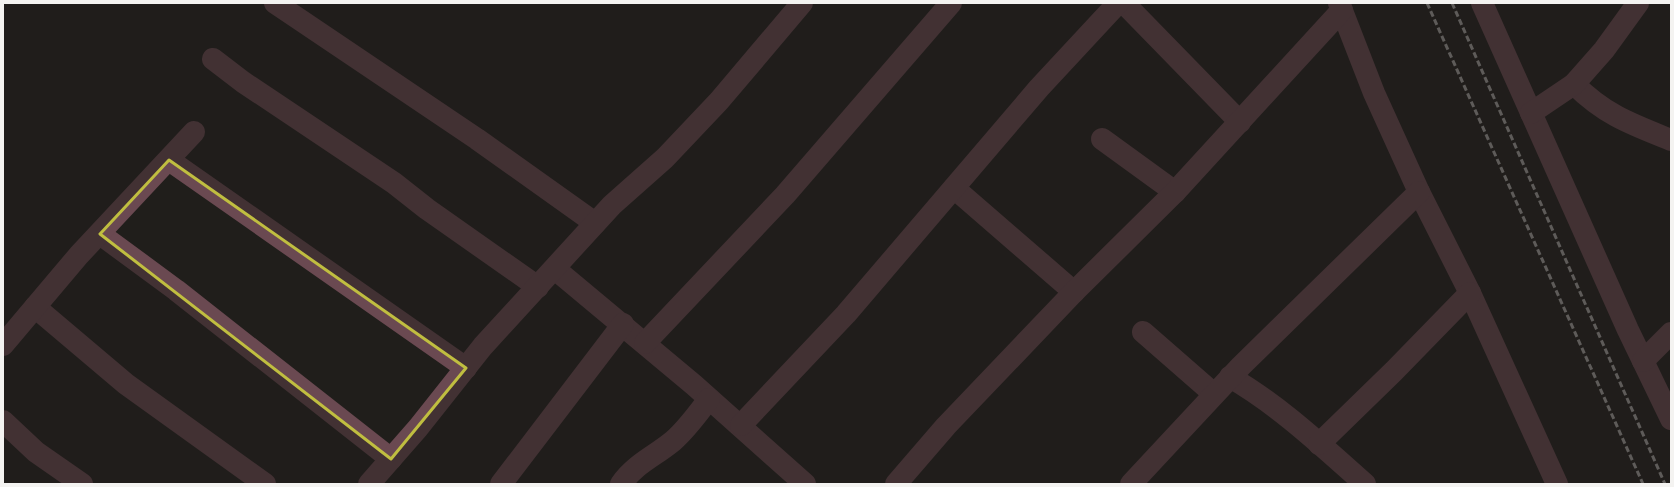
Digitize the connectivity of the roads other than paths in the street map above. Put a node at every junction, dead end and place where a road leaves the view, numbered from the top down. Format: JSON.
{"nodes":[{"id":1,"x":276,"y":3,"type":"edge"},
{"id":2,"x":802,"y":3,"type":"edge"},
{"id":3,"x":951,"y":3,"type":"edge"},
{"id":4,"x":1118,"y":3,"type":"edge"},
{"id":5,"x":1124,"y":3,"type":"edge"},
{"id":6,"x":1482,"y":3,"type":"edge"},
{"id":7,"x":1638,"y":3,"type":"edge"},
{"id":8,"x":1340,"y":6,"type":"edge"},
{"id":9,"x":213,"y":59,"type":"dead end"},
{"id":10,"x":1574,"y":84,"type":"junction"},
{"id":11,"x":1531,"y":113,"type":"junction"},
{"id":12,"x":1240,"y":122,"type":"junction"},
{"id":13,"x":194,"y":132,"type":"dead end"},
{"id":14,"x":1102,"y":139,"type":"dead end"},
{"id":15,"x":1671,"y":140,"type":"edge"},
{"id":16,"x":169,"y":160,"type":"junction"},
{"id":17,"x":954,"y":188,"type":"junction"},
{"id":18,"x":1175,"y":192,"type":"junction"},
{"id":19,"x":1420,"y":192,"type":"junction"},
{"id":20,"x":595,"y":223,"type":"junction"},
{"id":21,"x":100,"y":234,"type":"junction"},
{"id":22,"x":555,"y":269,"type":"junction"},
{"id":23,"x":538,"y":287,"type":"junction"},
{"id":24,"x":1074,"y":292,"type":"junction"},
{"id":25,"x":1470,"y":293,"type":"junction"},
{"id":26,"x":35,"y":308,"type":"junction"},
{"id":27,"x":623,"y":324,"type":"junction"},
{"id":28,"x":1143,"y":332,"type":"dead end"},
{"id":29,"x":1671,"y":333,"type":"edge"},
{"id":30,"x":645,"y":343,"type":"junction"},
{"id":31,"x":3,"y":345,"type":"edge"},
{"id":32,"x":1643,"y":361,"type":"junction"},
{"id":33,"x":466,"y":368,"type":"junction"},
{"id":34,"x":1230,"y":377,"type":"junction"},
{"id":35,"x":1214,"y":394,"type":"junction"},
{"id":36,"x":709,"y":399,"type":"junction"},
{"id":37,"x":1671,"y":419,"type":"edge"},
{"id":38,"x":3,"y":421,"type":"edge"},
{"id":39,"x":741,"y":425,"type":"junction"},
{"id":40,"x":1319,"y":444,"type":"junction"},
{"id":41,"x":391,"y":459,"type":"junction"},
{"id":42,"x":1555,"y":483,"type":"edge"},
{"id":43,"x":82,"y":484,"type":"edge"},
{"id":44,"x":265,"y":484,"type":"edge"},
{"id":45,"x":370,"y":484,"type":"edge"},
{"id":46,"x":501,"y":484,"type":"edge"},
{"id":47,"x":622,"y":484,"type":"edge"},
{"id":48,"x":805,"y":484,"type":"edge"},
{"id":49,"x":896,"y":484,"type":"edge"},
{"id":50,"x":1131,"y":484,"type":"edge"},
{"id":51,"x":1365,"y":484,"type":"edge"}],
"edges":[{"from":1,"to":20,"type":"street"},
{"from":2,"to":20,"type":"street"},
{"from":3,"to":30,"type":"street"},
{"from":4,"to":17,"type":"street"},
{"from":5,"to":12,"type":"street"},
{"from":6,"to":11,"type":"street"},
{"from":7,"to":10,"type":"street"},
{"from":8,"to":12,"type":"street"},
{"from":8,"to":19,"type":"street"},
{"from":9,"to":23,"type":"street"},
{"from":10,"to":11,"type":"street"},
{"from":10,"to":15,"type":"street"},
{"from":11,"to":32,"type":"street"},
{"from":12,"to":18,"type":"street"},
{"from":13,"to":16,"type":"street"},
{"from":14,"to":18,"type":"street"},
{"from":16,"to":21,"type":"street"},
{"from":16,"to":33,"type":"street"},
{"from":17,"to":24,"type":"street"},
{"from":17,"to":39,"type":"street"},
{"from":18,"to":24,"type":"street"},
{"from":19,"to":25,"type":"street"},
{"from":19,"to":34,"type":"street"},
{"from":20,"to":22,"type":"street"},
{"from":21,"to":26,"type":"street"},
{"from":21,"to":41,"type":"street"},
{"from":22,"to":23,"type":"street"},
{"from":22,"to":27,"type":"street"},
{"from":23,"to":33,"type":"street"},
{"from":24,"to":49,"type":"street"},
{"from":25,"to":40,"type":"street"},
{"from":25,"to":42,"type":"street"},
{"from":26,"to":31,"type":"street"},
{"from":26,"to":44,"type":"street"},
{"from":27,"to":30,"type":"street"},
{"from":27,"to":46,"type":"street"},
{"from":28,"to":35,"type":"street"},
{"from":29,"to":32,"type":"street"},
{"from":30,"to":36,"type":"street"},
{"from":32,"to":37,"type":"street"},
{"from":33,"to":41,"type":"street"},
{"from":34,"to":35,"type":"street"},
{"from":34,"to":40,"type":"street"},
{"from":35,"to":50,"type":"street"},
{"from":36,"to":39,"type":"street"},
{"from":36,"to":47,"type":"street"},
{"from":38,"to":43,"type":"street"},
{"from":39,"to":48,"type":"street"},
{"from":40,"to":51,"type":"street"},
{"from":41,"to":45,"type":"street"}]}
